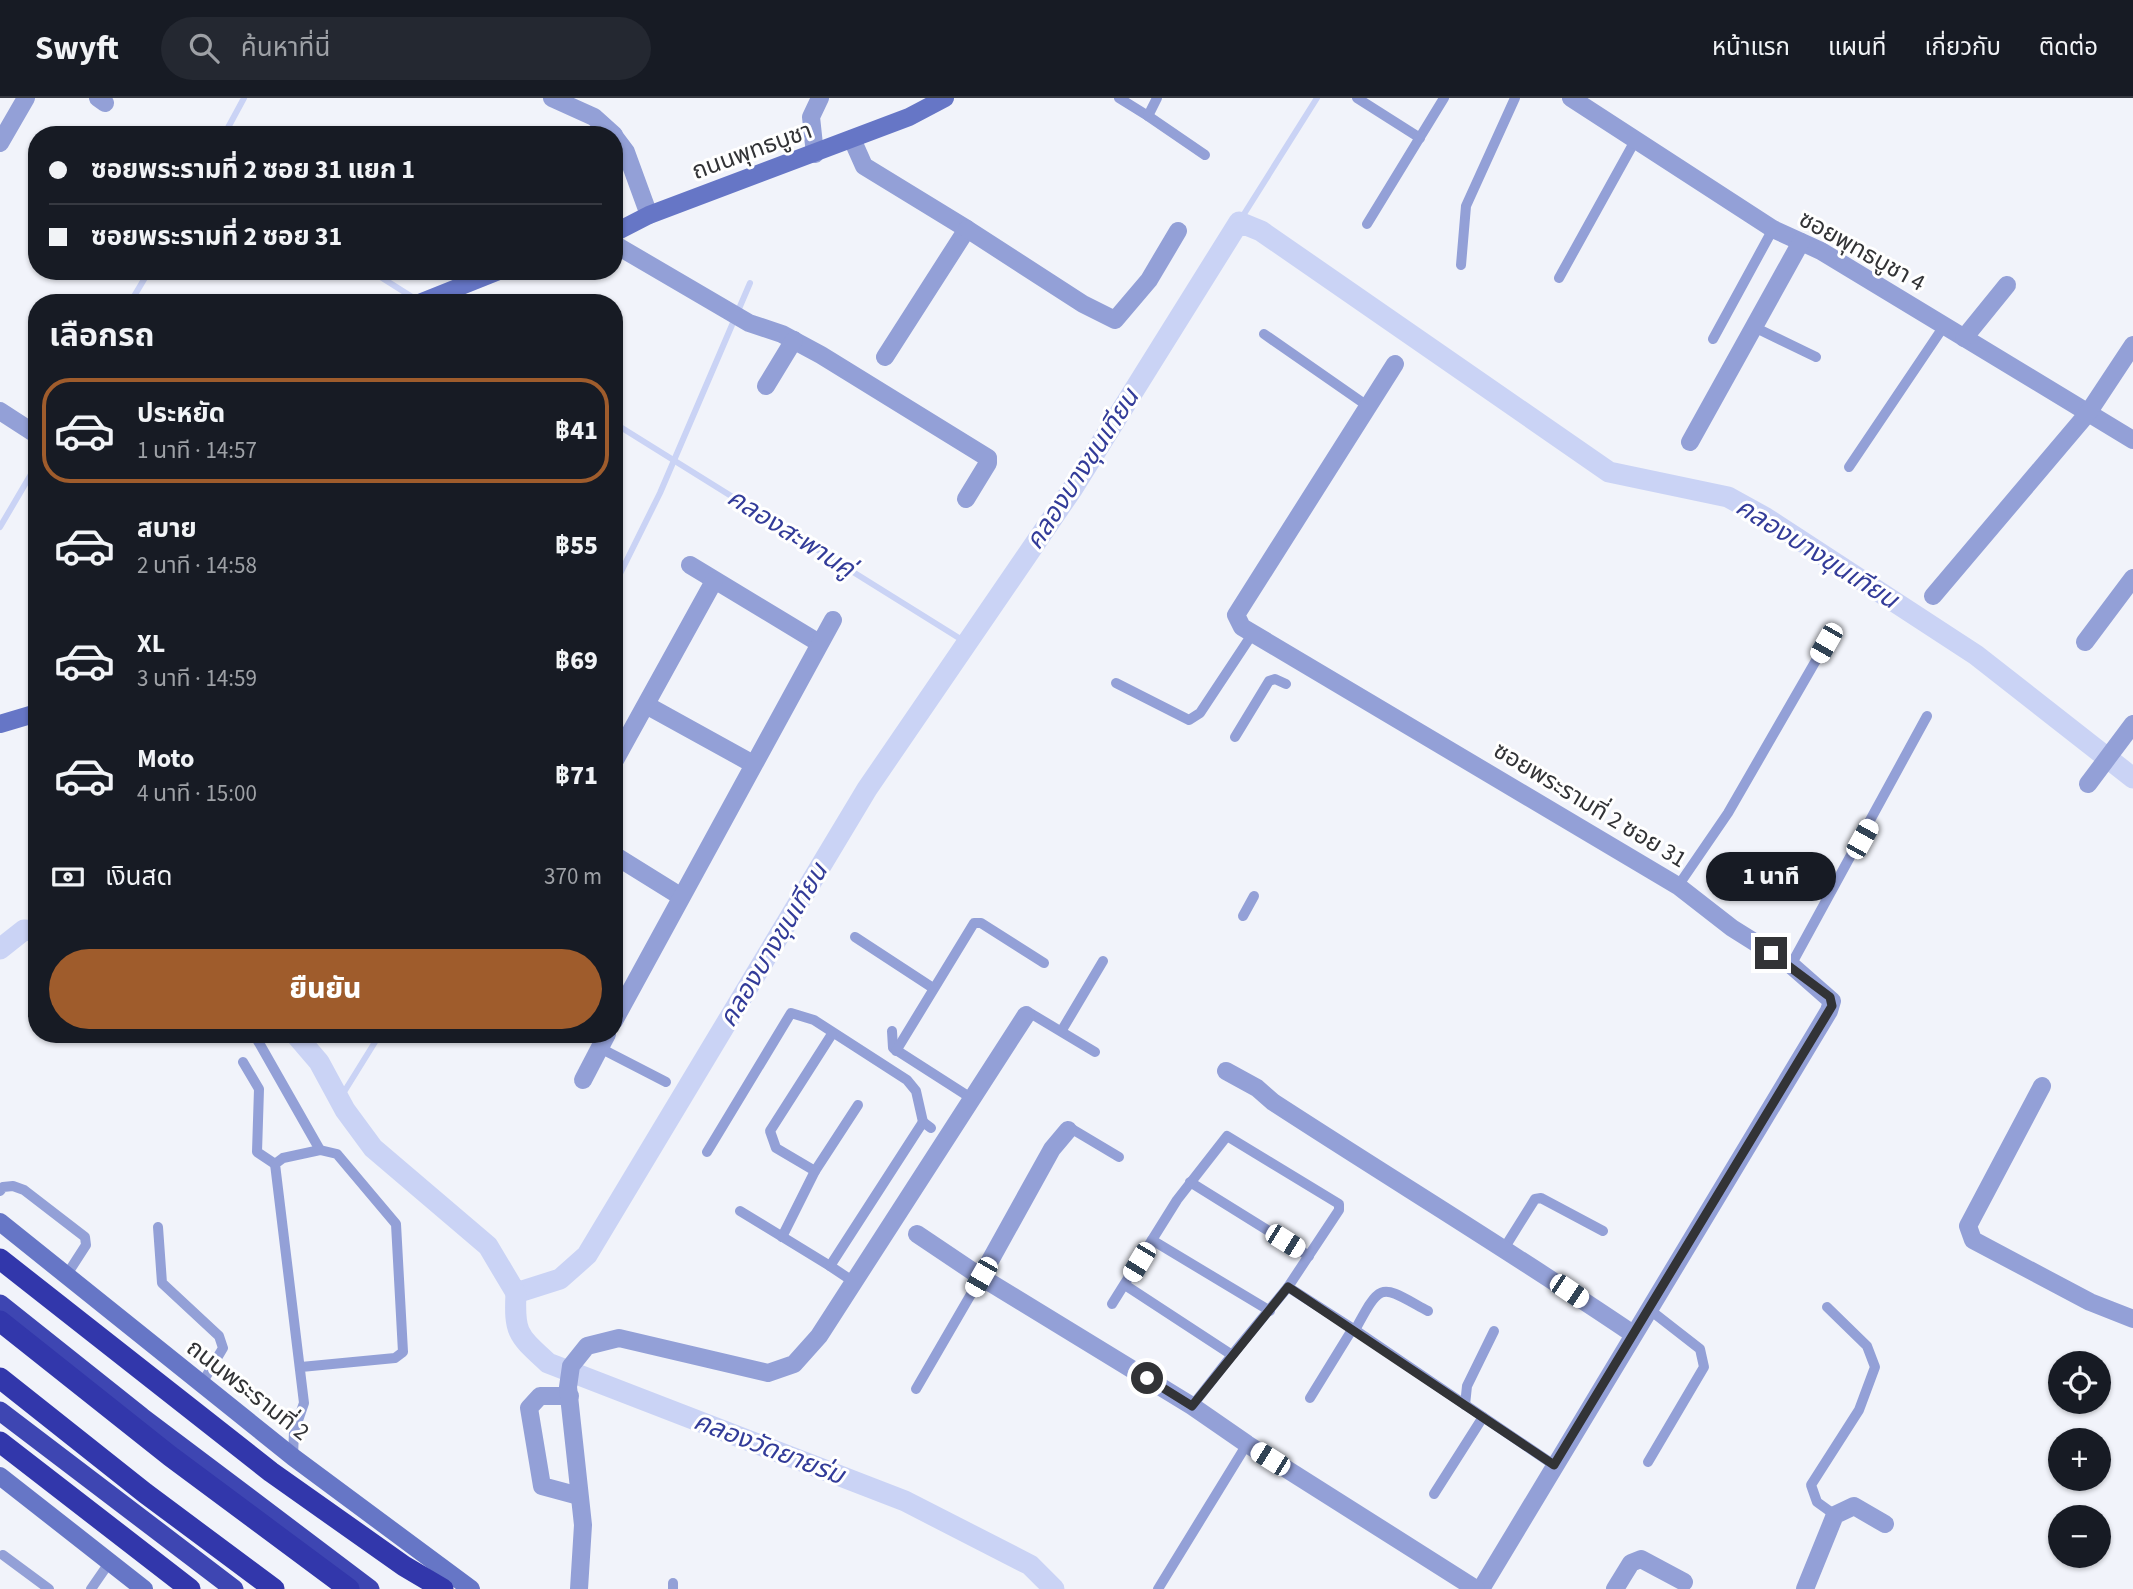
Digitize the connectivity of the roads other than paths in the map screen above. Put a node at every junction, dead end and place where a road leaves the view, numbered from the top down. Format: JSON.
{"nodes":[{"id":1,"x":26,"y":98,"type":"edge"},
{"id":2,"x":552,"y":98,"type":"edge"},
{"id":3,"x":820,"y":98,"type":"edge"},
{"id":4,"x":945,"y":98,"type":"edge"},
{"id":5,"x":1119,"y":98,"type":"edge"},
{"id":6,"x":1157,"y":98,"type":"edge"},
{"id":7,"x":1357,"y":98,"type":"edge"},
{"id":8,"x":1444,"y":98,"type":"edge"},
{"id":9,"x":1515,"y":98,"type":"edge"},
{"id":10,"x":1571,"y":98,"type":"edge"},
{"id":11,"x":573,"y":102,"type":"edge"},
{"id":12,"x":1149,"y":116,"type":"junction"},
{"id":13,"x":604,"y":126,"type":"edge"},
{"id":14,"x":1420,"y":138,"type":"junction"},
{"id":15,"x":852,"y":139,"type":"junction"},
{"id":16,"x":1636,"y":139,"type":"junction"},
{"id":17,"x":0,"y":143,"type":"edge"},
{"id":18,"x":623,"y":148,"type":"edge"},
{"id":19,"x":815,"y":154,"type":"junction"},
{"id":20,"x":1205,"y":155,"type":"dead end"},
{"id":21,"x":649,"y":215,"type":"junction"},
{"id":22,"x":1367,"y":224,"type":"dead end"},
{"id":23,"x":623,"y":228,"type":"edge"},
{"id":24,"x":967,"y":229,"type":"junction"},
{"id":25,"x":1773,"y":229,"type":"junction"},
{"id":26,"x":1178,"y":232,"type":"dead end"},
{"id":27,"x":1801,"y":242,"type":"junction"},
{"id":28,"x":623,"y":249,"type":"edge"},
{"id":29,"x":1461,"y":265,"type":"dead end"},
{"id":30,"x":1559,"y":278,"type":"dead end"},
{"id":31,"x":473,"y":280,"type":"edge"},
{"id":32,"x":2007,"y":285,"type":"dead end"},
{"id":33,"x":439,"y":294,"type":"edge"},
{"id":34,"x":1944,"y":326,"type":"junction"},
{"id":35,"x":1754,"y":327,"type":"junction"},
{"id":36,"x":1264,"y":334,"type":"dead end"},
{"id":37,"x":1964,"y":338,"type":"junction"},
{"id":38,"x":1713,"y":339,"type":"dead end"},
{"id":39,"x":794,"y":340,"type":"junction"},
{"id":40,"x":2133,"y":345,"type":"edge"},
{"id":41,"x":885,"y":357,"type":"dead end"},
{"id":42,"x":1816,"y":357,"type":"dead end"},
{"id":43,"x":1395,"y":364,"type":"dead end"},
{"id":44,"x":766,"y":386,"type":"dead end"},
{"id":45,"x":1369,"y":407,"type":"junction"},
{"id":46,"x":0,"y":411,"type":"edge"},
{"id":47,"x":2088,"y":413,"type":"junction"},
{"id":48,"x":28,"y":429,"type":"edge"},
{"id":49,"x":2133,"y":440,"type":"edge"},
{"id":50,"x":1690,"y":442,"type":"dead end"},
{"id":51,"x":1849,"y":467,"type":"dead end"},
{"id":52,"x":966,"y":499,"type":"dead end"},
{"id":53,"x":690,"y":565,"type":"dead end"},
{"id":54,"x":2133,"y":578,"type":"edge"},
{"id":55,"x":714,"y":581,"type":"junction"},
{"id":56,"x":1933,"y":596,"type":"dead end"},
{"id":57,"x":833,"y":620,"type":"dead end"},
{"id":58,"x":1253,"y":633,"type":"junction"},
{"id":59,"x":2085,"y":642,"type":"dead end"},
{"id":60,"x":819,"y":643,"type":"junction"},
{"id":61,"x":1826,"y":643,"type":"dead end"},
{"id":62,"x":1116,"y":683,"type":"dead end"},
{"id":63,"x":1286,"y":684,"type":"dead end"},
{"id":64,"x":648,"y":706,"type":"junction"},
{"id":65,"x":28,"y":716,"type":"edge"},
{"id":66,"x":1927,"y":716,"type":"dead end"},
{"id":67,"x":0,"y":724,"type":"edge"},
{"id":68,"x":2130,"y":728,"type":"edge"},
{"id":69,"x":1235,"y":737,"type":"dead end"},
{"id":70,"x":623,"y":747,"type":"edge"},
{"id":71,"x":753,"y":764,"type":"junction"},
{"id":72,"x":2091,"y":780,"type":"dead end"},
{"id":73,"x":623,"y":860,"type":"edge"},
{"id":74,"x":1678,"y":886,"type":"junction"},
{"id":75,"x":680,"y":895,"type":"junction"},
{"id":76,"x":1254,"y":896,"type":"dead end"},
{"id":77,"x":1243,"y":916,"type":"dead end"},
{"id":78,"x":855,"y":937,"type":"dead end"},
{"id":79,"x":1103,"y":961,"type":"dead end"},
{"id":80,"x":1044,"y":963,"type":"dead end"},
{"id":81,"x":1791,"y":965,"type":"junction"},
{"id":82,"x":933,"y":988,"type":"junction"},
{"id":83,"x":623,"y":1004,"type":"edge"},
{"id":84,"x":1026,"y":1015,"type":"joint"},
{"id":85,"x":1062,"y":1030,"type":"junction"},
{"id":86,"x":892,"y":1031,"type":"dead end"},
{"id":87,"x":832,"y":1034,"type":"junction"},
{"id":88,"x":259,"y":1043,"type":"edge"},
{"id":89,"x":603,"y":1043,"type":"edge"},
{"id":90,"x":607,"y":1043,"type":"edge"},
{"id":91,"x":896,"y":1051,"type":"junction"},
{"id":92,"x":1095,"y":1052,"type":"dead end"},
{"id":93,"x":243,"y":1062,"type":"dead end"},
{"id":94,"x":1226,"y":1071,"type":"dead end"},
{"id":95,"x":583,"y":1080,"type":"dead end"},
{"id":96,"x":666,"y":1082,"type":"dead end"},
{"id":97,"x":2042,"y":1086,"type":"dead end"},
{"id":98,"x":971,"y":1098,"type":"junction"},
{"id":99,"x":859,"y":1105,"type":"dead end"},
{"id":100,"x":1068,"y":1130,"type":"joint"},
{"id":101,"x":320,"y":1150,"type":"junction"},
{"id":102,"x":707,"y":1152,"type":"dead end"},
{"id":103,"x":1119,"y":1157,"type":"dead end"},
{"id":104,"x":275,"y":1164,"type":"junction"},
{"id":105,"x":815,"y":1171,"type":"junction"},
{"id":106,"x":1190,"y":1182,"type":"junction"},
{"id":107,"x":0,"y":1191,"type":"edge"},
{"id":108,"x":740,"y":1211,"type":"dead end"},
{"id":109,"x":0,"y":1222,"type":"edge"},
{"id":110,"x":158,"y":1227,"type":"dead end"},
{"id":111,"x":1603,"y":1231,"type":"dead end"},
{"id":112,"x":917,"y":1234,"type":"dead end"},
{"id":113,"x":782,"y":1237,"type":"junction"},
{"id":114,"x":1152,"y":1240,"type":"junction"},
{"id":115,"x":1505,"y":1247,"type":"junction"},
{"id":116,"x":1309,"y":1256,"type":"junction"},
{"id":117,"x":0,"y":1259,"type":"edge"},
{"id":118,"x":830,"y":1266,"type":"junction"},
{"id":119,"x":66,"y":1276,"type":"junction"},
{"id":120,"x":981,"y":1277,"type":"junction"},
{"id":121,"x":854,"y":1282,"type":"junction"},
{"id":122,"x":1125,"y":1284,"type":"junction"},
{"id":123,"x":1288,"y":1287,"type":"junction"},
{"id":124,"x":0,"y":1304,"type":"edge"},
{"id":125,"x":1112,"y":1304,"type":"dead end"},
{"id":126,"x":1827,"y":1307,"type":"dead end"},
{"id":127,"x":1650,"y":1310,"type":"junction"},
{"id":128,"x":1270,"y":1311,"type":"junction"},
{"id":129,"x":1428,"y":1311,"type":"dead end"},
{"id":130,"x":2133,"y":1319,"type":"edge"},
{"id":131,"x":0,"y":1321,"type":"edge"},
{"id":132,"x":1355,"y":1330,"type":"junction"},
{"id":133,"x":1494,"y":1331,"type":"dead end"},
{"id":134,"x":1633,"y":1334,"type":"junction"},
{"id":135,"x":1232,"y":1355,"type":"junction"},
{"id":136,"x":301,"y":1367,"type":"junction"},
{"id":137,"x":0,"y":1378,"type":"edge"},
{"id":138,"x":201,"y":1385,"type":"junction"},
{"id":139,"x":916,"y":1389,"type":"dead end"},
{"id":140,"x":569,"y":1392,"type":"junction"},
{"id":141,"x":1310,"y":1398,"type":"dead end"},
{"id":142,"x":1465,"y":1405,"type":"junction"},
{"id":143,"x":1192,"y":1406,"type":"junction"},
{"id":144,"x":0,"y":1411,"type":"edge"},
{"id":145,"x":1483,"y":1417,"type":"junction"},
{"id":146,"x":0,"y":1442,"type":"edge"},
{"id":147,"x":1247,"y":1444,"type":"junction"},
{"id":148,"x":293,"y":1457,"type":"junction"},
{"id":149,"x":1648,"y":1462,"type":"dead end"},
{"id":150,"x":1554,"y":1465,"type":"junction"},
{"id":151,"x":0,"y":1476,"type":"edge"},
{"id":152,"x":1434,"y":1494,"type":"dead end"},
{"id":153,"x":579,"y":1496,"type":"junction"},
{"id":154,"x":1835,"y":1516,"type":"junction"},
{"id":155,"x":1885,"y":1524,"type":"dead end"},
{"id":156,"x":3,"y":1556,"type":"dead end"},
{"id":157,"x":109,"y":1563,"type":"junction"},
{"id":158,"x":404,"y":1566,"type":"junction"},
{"id":159,"x":1684,"y":1582,"type":"dead end"},
{"id":160,"x":49,"y":1589,"type":"edge"},
{"id":161,"x":90,"y":1589,"type":"edge"},
{"id":162,"x":144,"y":1589,"type":"edge"},
{"id":163,"x":190,"y":1589,"type":"edge"},
{"id":164,"x":234,"y":1589,"type":"edge"},
{"id":165,"x":274,"y":1589,"type":"edge"},
{"id":166,"x":349,"y":1589,"type":"edge"},
{"id":167,"x":370,"y":1589,"type":"edge"},
{"id":168,"x":427,"y":1589,"type":"edge"},
{"id":169,"x":443,"y":1589,"type":"edge"},
{"id":170,"x":471,"y":1589,"type":"edge"},
{"id":171,"x":579,"y":1589,"type":"edge"},
{"id":172,"x":1158,"y":1589,"type":"edge"},
{"id":173,"x":1478,"y":1589,"type":"edge"},
{"id":174,"x":1615,"y":1589,"type":"edge"},
{"id":175,"x":1805,"y":1589,"type":"edge"}],
"edges":[{"from":1,"to":17,"type":"street"},
{"from":2,"to":11,"type":"street"},
{"from":3,"to":19,"type":"street"},
{"from":4,"to":15,"type":"main road","name":"ถนนพุทธบูชา"},
{"from":5,"to":12,"type":"lane"},
{"from":6,"to":12,"type":"lane"},
{"from":7,"to":14,"type":"lane"},
{"from":8,"to":14,"type":"lane"},
{"from":9,"to":29,"type":"lane"},
{"from":10,"to":16,"type":"street","name":"ซอยพุทธบูชา 4"},
{"from":11,"to":13,"type":"street"},
{"from":12,"to":20,"type":"lane"},
{"from":14,"to":22,"type":"lane"},
{"from":15,"to":19,"type":"main road","name":"ถนนพุทธบูชา"},
{"from":15,"to":24,"type":"street"},
{"from":16,"to":25,"type":"street","name":"ซอยพุทธบูชา 4"},
{"from":16,"to":30,"type":"lane"},
{"from":18,"to":21,"type":"street"},
{"from":19,"to":21,"type":"main road","name":"ถนนพุทธบูชา"},
{"from":21,"to":23,"type":"main road","name":"ถนนพุทธบูชา"},
{"from":24,"to":26,"type":"street"},
{"from":24,"to":41,"type":"street"},
{"from":25,"to":27,"type":"street","name":"ซอยพุทธบูชา 4"},
{"from":25,"to":38,"type":"lane"},
{"from":27,"to":34,"type":"street","name":"ซอยพุทธบูชา 4"},
{"from":27,"to":35,"type":"street"},
{"from":28,"to":39,"type":"street"},
{"from":31,"to":33,"type":"main road"},
{"from":32,"to":37,"type":"street"},
{"from":34,"to":37,"type":"street","name":"ซอยพุทธบูชา 4"},
{"from":34,"to":51,"type":"lane"},
{"from":35,"to":42,"type":"lane"},
{"from":35,"to":50,"type":"street"},
{"from":36,"to":45,"type":"lane"},
{"from":37,"to":47,"type":"street","name":"ซอยพุทธบูชา 4"},
{"from":39,"to":44,"type":"street"},
{"from":39,"to":52,"type":"street"},
{"from":40,"to":47,"type":"street"},
{"from":43,"to":45,"type":"street"},
{"from":45,"to":58,"type":"street"},
{"from":46,"to":48,"type":"street"},
{"from":47,"to":49,"type":"street","name":"ซอยพุทธบูชา 4"},
{"from":47,"to":56,"type":"street"},
{"from":53,"to":55,"type":"street"},
{"from":54,"to":59,"type":"street"},
{"from":55,"to":60,"type":"street"},
{"from":55,"to":64,"type":"street"},
{"from":57,"to":60,"type":"street"},
{"from":58,"to":62,"type":"lane"},
{"from":58,"to":74,"type":"street","name":"ซอยพระรามที่ 2 ซอย 31"},
{"from":60,"to":71,"type":"street"},
{"from":61,"to":74,"type":"lane"},
{"from":63,"to":69,"type":"lane"},
{"from":64,"to":70,"type":"street"},
{"from":64,"to":71,"type":"street"},
{"from":65,"to":67,"type":"main road"},
{"from":66,"to":81,"type":"lane"},
{"from":68,"to":72,"type":"street"},
{"from":71,"to":75,"type":"street"},
{"from":73,"to":75,"type":"street"},
{"from":74,"to":81,"type":"street","name":"ซอยพระรามที่ 2 ซอย 31"},
{"from":75,"to":83,"type":"street"},
{"from":76,"to":77,"type":"lane"},
{"from":78,"to":82,"type":"lane"},
{"from":79,"to":85,"type":"lane"},
{"from":80,"to":82,"type":"lane"},
{"from":81,"to":127,"type":"street","name":"ซอยพระรามที่ 2 ซอย 31"},
{"from":82,"to":91,"type":"lane"},
{"from":84,"to":85,"type":"lane"},
{"from":84,"to":98,"type":"street"},
{"from":85,"to":92,"type":"lane"},
{"from":86,"to":91,"type":"lane"},
{"from":87,"to":102,"type":"lane"},
{"from":87,"to":105,"type":"lane"},
{"from":87,"to":118,"type":"lane"},
{"from":88,"to":101,"type":"lane"},
{"from":89,"to":95,"type":"street"},
{"from":90,"to":96,"type":"lane"},
{"from":91,"to":98,"type":"lane"},
{"from":93,"to":104,"type":"lane"},
{"from":94,"to":115,"type":"street"},
{"from":97,"to":130,"type":"street"},
{"from":98,"to":121,"type":"street"},
{"from":99,"to":105,"type":"lane"},
{"from":100,"to":103,"type":"lane"},
{"from":100,"to":120,"type":"street"},
{"from":101,"to":104,"type":"lane"},
{"from":101,"to":136,"type":"lane"},
{"from":104,"to":136,"type":"lane"},
{"from":105,"to":113,"type":"lane"},
{"from":106,"to":114,"type":"lane"},
{"from":106,"to":116,"type":"lane"},
{"from":106,"to":116,"type":"lane"},
{"from":107,"to":119,"type":"lane"},
{"from":108,"to":113,"type":"lane"},
{"from":109,"to":119,"type":"main road","name":"ถนนพระรามที่ 2"},
{"from":110,"to":138,"type":"lane"},
{"from":111,"to":115,"type":"lane"},
{"from":112,"to":120,"type":"street"},
{"from":113,"to":118,"type":"lane"},
{"from":114,"to":122,"type":"lane"},
{"from":114,"to":128,"type":"lane"},
{"from":115,"to":134,"type":"street"},
{"from":116,"to":123,"type":"lane"},
{"from":117,"to":158,"type":"highway"},
{"from":118,"to":121,"type":"lane"},
{"from":119,"to":138,"type":"main road","name":"ถนนพระรามที่ 2"},
{"from":120,"to":139,"type":"lane"},
{"from":120,"to":143,"type":"street"},
{"from":121,"to":140,"type":"street"},
{"from":122,"to":125,"type":"lane"},
{"from":122,"to":135,"type":"lane"},
{"from":123,"to":128,"type":"lane"},
{"from":123,"to":132,"type":"lane"},
{"from":124,"to":167,"type":"highway"},
{"from":126,"to":154,"type":"lane"},
{"from":127,"to":134,"type":"street","name":"ซอยพระรามที่ 2 ซอย 31"},
{"from":127,"to":149,"type":"lane"},
{"from":128,"to":135,"type":"lane"},
{"from":129,"to":132,"type":"lane"},
{"from":131,"to":166,"type":"highway"},
{"from":132,"to":141,"type":"lane"},
{"from":132,"to":142,"type":"lane"},
{"from":133,"to":142,"type":"lane"},
{"from":134,"to":150,"type":"street","name":"ซอยพระรามที่ 2 ซอย 31"},
{"from":135,"to":143,"type":"lane"},
{"from":136,"to":148,"type":"lane"},
{"from":137,"to":165,"type":"highway"},
{"from":138,"to":148,"type":"main road","name":"ถนนพระรามที่ 2"},
{"from":140,"to":153,"type":"street"},
{"from":140,"to":153,"type":"street"},
{"from":142,"to":145,"type":"lane"},
{"from":143,"to":147,"type":"street"},
{"from":144,"to":164,"type":"highway"},
{"from":145,"to":150,"type":"lane"},
{"from":145,"to":152,"type":"lane"},
{"from":146,"to":163,"type":"highway"},
{"from":147,"to":172,"type":"lane"},
{"from":147,"to":173,"type":"street"},
{"from":148,"to":170,"type":"main road","name":"ถนนพระรามที่ 2"},
{"from":150,"to":173,"type":"street","name":"ซอยพระรามที่ 2 ซอย 31"},
{"from":151,"to":157,"type":"main road"},
{"from":153,"to":171,"type":"street"},
{"from":154,"to":155,"type":"street"},
{"from":154,"to":175,"type":"street"},
{"from":156,"to":160,"type":"lane"},
{"from":157,"to":161,"type":"lane"},
{"from":157,"to":162,"type":"main road"},
{"from":158,"to":168,"type":"highway"},
{"from":158,"to":169,"type":"highway"},
{"from":159,"to":174,"type":"street"}]}
